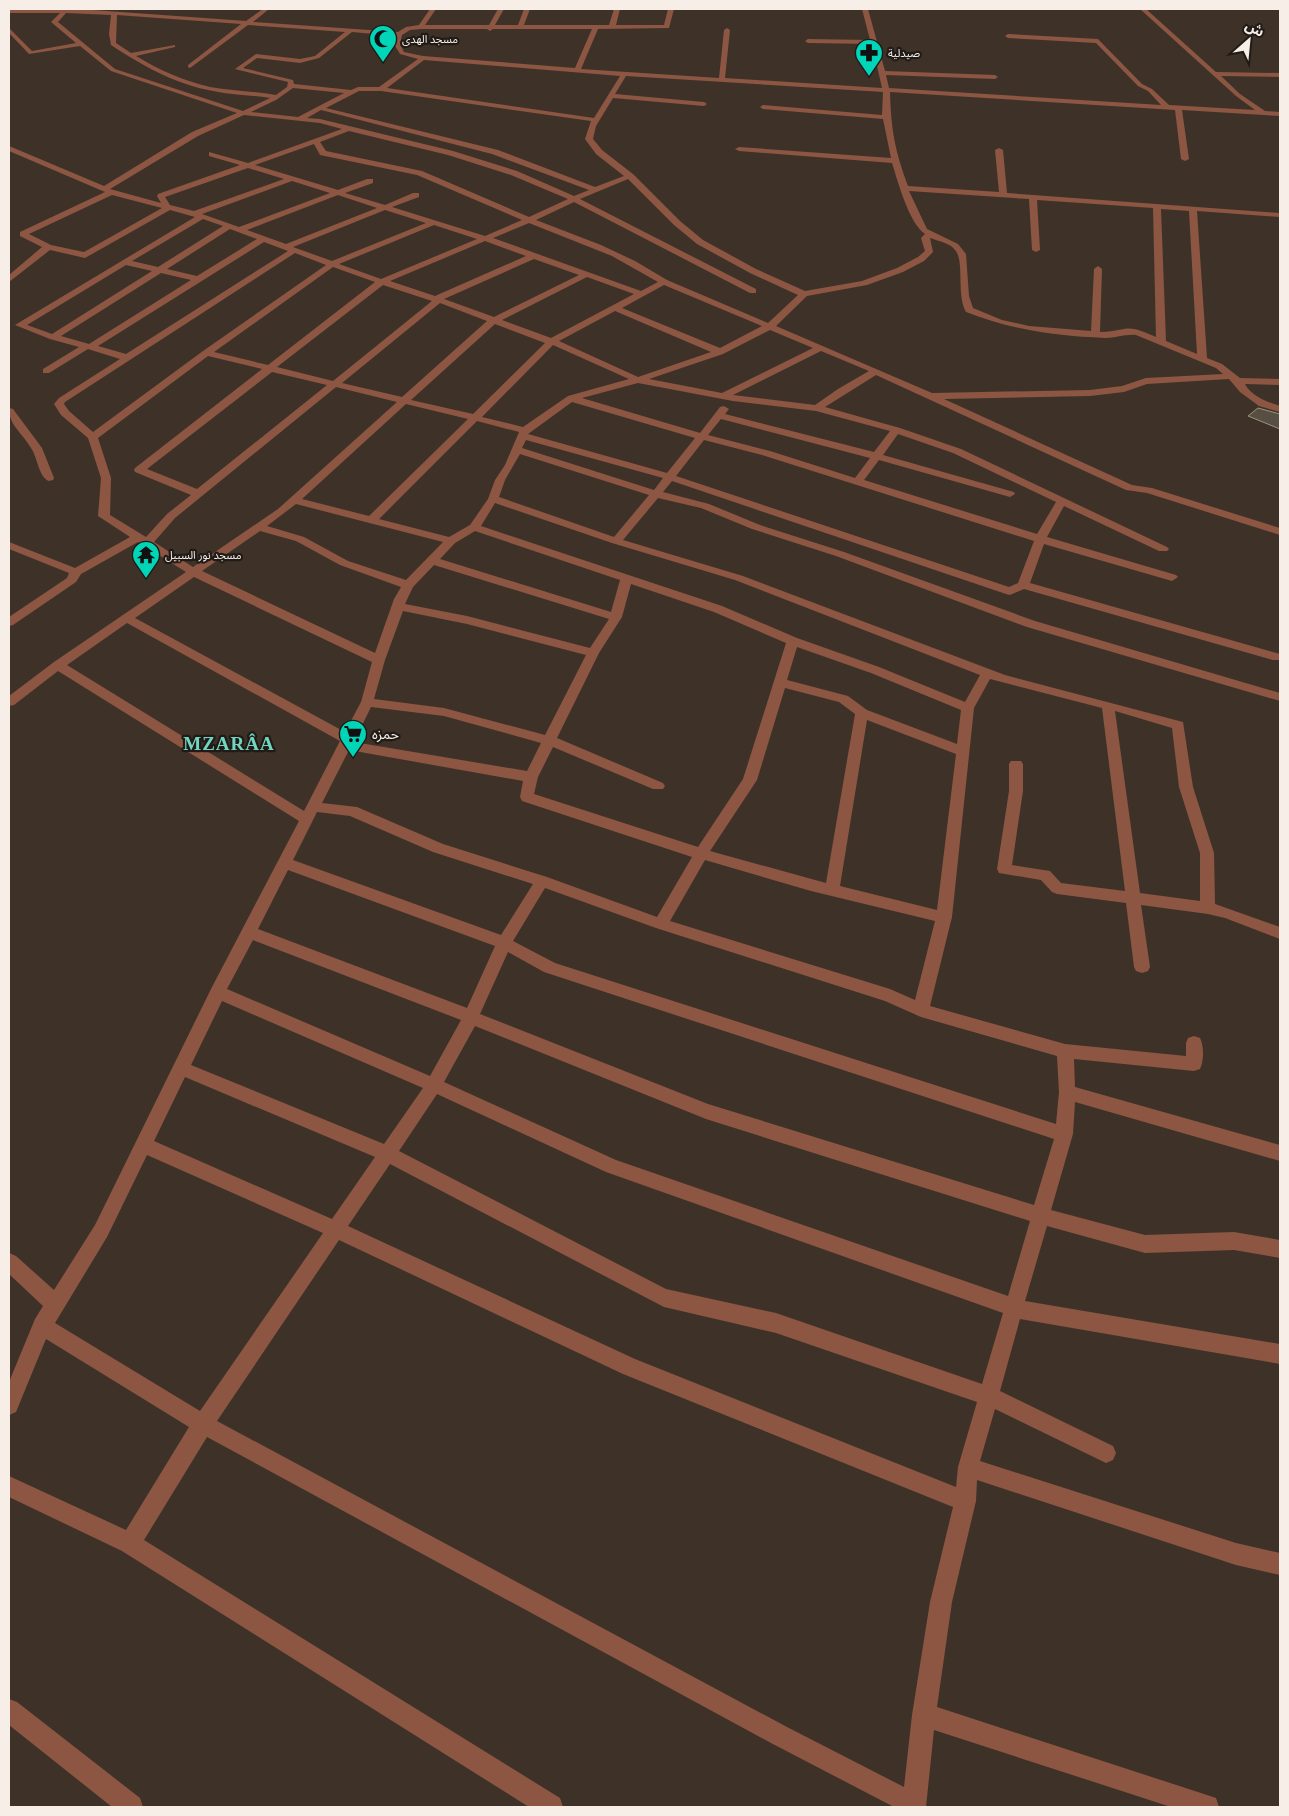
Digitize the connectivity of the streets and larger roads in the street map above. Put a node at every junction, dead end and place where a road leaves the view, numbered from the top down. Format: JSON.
{"nodes":[{"id":1,"x":148,"y":9,"type":"edge"},
{"id":2,"x":266,"y":9,"type":"edge"},
{"id":3,"x":433,"y":9,"type":"edge"},
{"id":4,"x":501,"y":9,"type":"edge"},
{"id":5,"x":527,"y":9,"type":"edge"},
{"id":6,"x":617,"y":9,"type":"edge"},
{"id":7,"x":671,"y":9,"type":"edge"},
{"id":8,"x":865,"y":9,"type":"edge"},
{"id":9,"x":1143,"y":9,"type":"edge"},
{"id":10,"x":9,"y":11,"type":"edge"},
{"id":11,"x":63,"y":13,"type":"junction"},
{"id":12,"x":114,"y":13,"type":"junction"},
{"id":13,"x":138,"y":15,"type":"junction"},
{"id":14,"x":247,"y":23,"type":"junction"},
{"id":15,"x":422,"y":27,"type":"junction"},
{"id":16,"x":612,"y":27,"type":"junction"},
{"id":17,"x":490,"y":28,"type":"junction"},
{"id":18,"x":520,"y":28,"type":"junction"},
{"id":19,"x":595,"y":28,"type":"junction"},
{"id":20,"x":9,"y":30,"type":"edge"},
{"id":21,"x":726,"y":30,"type":"dead end"},
{"id":22,"x":350,"y":31,"type":"junction"},
{"id":23,"x":399,"y":34,"type":"junction"},
{"id":24,"x":1008,"y":36,"type":"dead end"},
{"id":25,"x":808,"y":41,"type":"dead end"},
{"id":26,"x":872,"y":42,"type":"junction"},
{"id":27,"x":81,"y":44,"type":"junction"},
{"id":28,"x":173,"y":46,"type":"dead end"},
{"id":29,"x":130,"y":55,"type":"junction"},
{"id":30,"x":423,"y":58,"type":"junction"},
{"id":31,"x":190,"y":66,"type":"dead end"},
{"id":32,"x":577,"y":70,"type":"junction"},
{"id":33,"x":881,"y":73,"type":"junction"},
{"id":34,"x":624,"y":74,"type":"junction"},
{"id":35,"x":1215,"y":74,"type":"junction"},
{"id":36,"x":1280,"y":75,"type":"edge"},
{"id":37,"x":995,"y":77,"type":"dead end"},
{"id":38,"x":722,"y":80,"type":"junction"},
{"id":39,"x":291,"y":86,"type":"junction"},
{"id":40,"x":381,"y":89,"type":"junction"},
{"id":41,"x":886,"y":90,"type":"junction"},
{"id":42,"x":351,"y":92,"type":"junction"},
{"id":43,"x":611,"y":96,"type":"junction"},
{"id":44,"x":276,"y":97,"type":"junction"},
{"id":45,"x":704,"y":104,"type":"dead end"},
{"id":46,"x":764,"y":107,"type":"dead end"},
{"id":47,"x":1167,"y":107,"type":"junction"},
{"id":48,"x":320,"y":108,"type":"junction"},
{"id":49,"x":1178,"y":108,"type":"junction"},
{"id":50,"x":243,"y":112,"type":"junction"},
{"id":51,"x":1264,"y":113,"type":"junction"},
{"id":52,"x":1280,"y":114,"type":"edge"},
{"id":53,"x":886,"y":117,"type":"junction"},
{"id":54,"x":299,"y":118,"type":"junction"},
{"id":55,"x":596,"y":120,"type":"junction"},
{"id":56,"x":348,"y":129,"type":"junction"},
{"id":57,"x":316,"y":140,"type":"junction"},
{"id":58,"x":9,"y":148,"type":"edge"},
{"id":59,"x":738,"y":150,"type":"dead end"},
{"id":60,"x":999,"y":150,"type":"dead end"},
{"id":61,"x":212,"y":154,"type":"dead end"},
{"id":62,"x":1185,"y":159,"type":"dead end"},
{"id":63,"x":896,"y":161,"type":"junction"},
{"id":64,"x":246,"y":165,"type":"junction"},
{"id":65,"x":630,"y":176,"type":"junction"},
{"id":66,"x":291,"y":179,"type":"junction"},
{"id":67,"x":370,"y":181,"type":"dead end"},
{"id":68,"x":906,"y":188,"type":"junction"},
{"id":69,"x":108,"y":190,"type":"junction"},
{"id":70,"x":596,"y":190,"type":"junction"},
{"id":71,"x":337,"y":193,"type":"junction"},
{"id":72,"x":1004,"y":194,"type":"junction"},
{"id":73,"x":416,"y":196,"type":"dead end"},
{"id":74,"x":1033,"y":196,"type":"junction"},
{"id":75,"x":574,"y":198,"type":"junction"},
{"id":76,"x":1157,"y":206,"type":"junction"},
{"id":77,"x":168,"y":208,"type":"junction"},
{"id":78,"x":384,"y":208,"type":"junction"},
{"id":79,"x":1193,"y":208,"type":"junction"},
{"id":80,"x":198,"y":215,"type":"junction"},
{"id":81,"x":1280,"y":215,"type":"edge"},
{"id":82,"x":529,"y":220,"type":"junction"},
{"id":83,"x":434,"y":223,"type":"junction"},
{"id":84,"x":229,"y":226,"type":"junction"},
{"id":85,"x":241,"y":230,"type":"junction"},
{"id":86,"x":929,"y":235,"type":"junction"},
{"id":87,"x":264,"y":238,"type":"junction"},
{"id":88,"x":487,"y":239,"type":"junction"},
{"id":89,"x":48,"y":247,"type":"junction"},
{"id":90,"x":290,"y":248,"type":"junction"},
{"id":91,"x":1036,"y":250,"type":"dead end"},
{"id":92,"x":533,"y":256,"type":"junction"},
{"id":93,"x":124,"y":262,"type":"junction"},
{"id":94,"x":332,"y":264,"type":"junction"},
{"id":95,"x":159,"y":270,"type":"junction"},
{"id":96,"x":1098,"y":270,"type":"dead end"},
{"id":97,"x":587,"y":274,"type":"junction"},
{"id":98,"x":9,"y":279,"type":"edge"},
{"id":99,"x":198,"y":279,"type":"junction"},
{"id":100,"x":381,"y":282,"type":"junction"},
{"id":101,"x":664,"y":282,"type":"junction"},
{"id":102,"x":753,"y":291,"type":"dead end"},
{"id":103,"x":642,"y":294,"type":"junction"},
{"id":104,"x":804,"y":294,"type":"junction"},
{"id":105,"x":436,"y":300,"type":"junction"},
{"id":106,"x":615,"y":308,"type":"junction"},
{"id":107,"x":493,"y":321,"type":"junction"},
{"id":108,"x":20,"y":325,"type":"junction"},
{"id":109,"x":770,"y":326,"type":"junction"},
{"id":110,"x":9,"y":331,"type":"edge"},
{"id":111,"x":1095,"y":334,"type":"junction"},
{"id":112,"x":53,"y":337,"type":"junction"},
{"id":113,"x":1161,"y":341,"type":"junction"},
{"id":114,"x":551,"y":342,"type":"junction"},
{"id":115,"x":88,"y":347,"type":"junction"},
{"id":116,"x":820,"y":348,"type":"junction"},
{"id":117,"x":720,"y":352,"type":"junction"},
{"id":118,"x":206,"y":353,"type":"junction"},
{"id":119,"x":128,"y":358,"type":"junction"},
{"id":120,"x":1202,"y":359,"type":"junction"},
{"id":121,"x":269,"y":368,"type":"junction"},
{"id":122,"x":46,"y":371,"type":"dead end"},
{"id":123,"x":876,"y":372,"type":"junction"},
{"id":124,"x":1235,"y":379,"type":"junction"},
{"id":125,"x":638,"y":380,"type":"junction"},
{"id":126,"x":1280,"y":382,"type":"edge"},
{"id":127,"x":334,"y":386,"type":"junction"},
{"id":128,"x":928,"y":396,"type":"junction"},
{"id":129,"x":728,"y":397,"type":"junction"},
{"id":130,"x":571,"y":398,"type":"junction"},
{"id":131,"x":404,"y":401,"type":"junction"},
{"id":132,"x":817,"y":408,"type":"junction"},
{"id":133,"x":1280,"y":409,"type":"edge"},
{"id":134,"x":9,"y":412,"type":"edge"},
{"id":135,"x":719,"y":416,"type":"junction"},
{"id":136,"x":476,"y":417,"type":"junction"},
{"id":137,"x":896,"y":430,"type":"junction"},
{"id":138,"x":524,"y":433,"type":"junction"},
{"id":139,"x":93,"y":437,"type":"junction"},
{"id":140,"x":703,"y":437,"type":"junction"},
{"id":141,"x":146,"y":449,"type":"dead end"},
{"id":142,"x":517,"y":450,"type":"junction"},
{"id":143,"x":876,"y":456,"type":"junction"},
{"id":144,"x":151,"y":460,"type":"junction"},
{"id":145,"x":670,"y":477,"type":"junction"},
{"id":146,"x":48,"y":478,"type":"dead end"},
{"id":147,"x":859,"y":480,"type":"junction"},
{"id":148,"x":199,"y":494,"type":"junction"},
{"id":149,"x":656,"y":494,"type":"junction"},
{"id":150,"x":1010,"y":494,"type":"dead end"},
{"id":151,"x":294,"y":500,"type":"junction"},
{"id":152,"x":493,"y":500,"type":"junction"},
{"id":153,"x":1062,"y":501,"type":"junction"},
{"id":154,"x":371,"y":520,"type":"junction"},
{"id":155,"x":258,"y":527,"type":"junction"},
{"id":156,"x":474,"y":527,"type":"junction"},
{"id":157,"x":1280,"y":532,"type":"edge"},
{"id":158,"x":1040,"y":539,"type":"junction"},
{"id":159,"x":144,"y":540,"type":"junction"},
{"id":160,"x":451,"y":541,"type":"junction"},
{"id":161,"x":616,"y":541,"type":"junction"},
{"id":162,"x":9,"y":545,"type":"edge"},
{"id":163,"x":1163,"y":549,"type":"dead end"},
{"id":164,"x":433,"y":561,"type":"junction"},
{"id":165,"x":76,"y":572,"type":"junction"},
{"id":166,"x":194,"y":572,"type":"junction"},
{"id":167,"x":627,"y":577,"type":"junction"},
{"id":168,"x":1172,"y":577,"type":"dead end"},
{"id":169,"x":408,"y":584,"type":"junction"},
{"id":170,"x":1023,"y":585,"type":"junction"},
{"id":171,"x":399,"y":606,"type":"junction"},
{"id":172,"x":12,"y":617,"type":"edge"},
{"id":173,"x":616,"y":617,"type":"junction"},
{"id":174,"x":127,"y":618,"type":"junction"},
{"id":175,"x":793,"y":641,"type":"junction"},
{"id":176,"x":593,"y":653,"type":"junction"},
{"id":177,"x":1277,"y":657,"type":"dead end"},
{"id":178,"x":379,"y":660,"type":"junction"},
{"id":179,"x":58,"y":665,"type":"junction"},
{"id":180,"x":987,"y":673,"type":"junction"},
{"id":181,"x":782,"y":682,"type":"junction"},
{"id":182,"x":1280,"y":696,"type":"edge"},
{"id":183,"x":9,"y":702,"type":"edge"},
{"id":184,"x":367,"y":702,"type":"junction"},
{"id":185,"x":1108,"y":705,"type":"junction"},
{"id":186,"x":968,"y":708,"type":"junction"},
{"id":187,"x":862,"y":713,"type":"junction"},
{"id":188,"x":551,"y":741,"type":"junction"},
{"id":189,"x":346,"y":742,"type":"junction"},
{"id":190,"x":962,"y":751,"type":"junction"},
{"id":191,"x":1016,"y":764,"type":"dead end"},
{"id":192,"x":515,"y":775,"type":"junction"},
{"id":193,"x":531,"y":777,"type":"junction"},
{"id":194,"x":658,"y":786,"type":"dead end"},
{"id":195,"x":527,"y":797,"type":"junction"},
{"id":196,"x":310,"y":813,"type":"junction"},
{"id":197,"x":701,"y":854,"type":"junction"},
{"id":198,"x":284,"y":863,"type":"junction"},
{"id":199,"x":542,"y":881,"type":"junction"},
{"id":200,"x":832,"y":890,"type":"junction"},
{"id":201,"x":1133,"y":897,"type":"junction"},
{"id":202,"x":1208,"y":908,"type":"junction"},
{"id":203,"x":944,"y":917,"type":"junction"},
{"id":204,"x":661,"y":924,"type":"junction"},
{"id":205,"x":249,"y":932,"type":"junction"},
{"id":206,"x":1280,"y":933,"type":"edge"},
{"id":207,"x":504,"y":943,"type":"junction"},
{"id":208,"x":1142,"y":967,"type":"dead end"},
{"id":209,"x":218,"y":992,"type":"junction"},
{"id":210,"x":921,"y":1010,"type":"junction"},
{"id":211,"x":471,"y":1017,"type":"junction"},
{"id":212,"x":1194,"y":1043,"type":"dead end"},
{"id":213,"x":1065,"y":1050,"type":"junction"},
{"id":214,"x":181,"y":1068,"type":"junction"},
{"id":215,"x":434,"y":1085,"type":"junction"},
{"id":216,"x":1067,"y":1092,"type":"junction"},
{"id":217,"x":1064,"y":1134,"type":"junction"},
{"id":218,"x":143,"y":1145,"type":"junction"},
{"id":219,"x":1280,"y":1153,"type":"edge"},
{"id":220,"x":388,"y":1154,"type":"junction"},
{"id":221,"x":1039,"y":1215,"type":"junction"},
{"id":222,"x":337,"y":1230,"type":"junction"},
{"id":223,"x":1280,"y":1249,"type":"edge"},
{"id":224,"x":9,"y":1262,"type":"edge"},
{"id":225,"x":55,"y":1304,"type":"junction"},
{"id":226,"x":1014,"y":1308,"type":"junction"},
{"id":227,"x":42,"y":1326,"type":"junction"},
{"id":228,"x":1280,"y":1354,"type":"edge"},
{"id":229,"x":989,"y":1396,"type":"junction"},
{"id":230,"x":9,"y":1404,"type":"edge"},
{"id":231,"x":203,"y":1424,"type":"junction"},
{"id":232,"x":1106,"y":1453,"type":"dead end"},
{"id":233,"x":968,"y":1467,"type":"junction"},
{"id":234,"x":9,"y":1486,"type":"edge"},
{"id":235,"x":965,"y":1501,"type":"junction"},
{"id":236,"x":130,"y":1543,"type":"junction"},
{"id":237,"x":1280,"y":1564,"type":"edge"},
{"id":238,"x":9,"y":1710,"type":"edge"},
{"id":239,"x":924,"y":1715,"type":"junction"},
{"id":240,"x":915,"y":1806,"type":"edge"},
{"id":241,"x":131,"y":1807,"type":"edge"},
{"id":242,"x":551,"y":1807,"type":"edge"},
{"id":243,"x":1207,"y":1807,"type":"edge"}],
"edges":[{"from":1,"to":13,"type":"street"},
{"from":2,"to":14,"type":"street"},
{"from":3,"to":15,"type":"street"},
{"from":4,"to":17,"type":"street"},
{"from":5,"to":18,"type":"street"},
{"from":6,"to":16,"type":"street"},
{"from":7,"to":16,"type":"street"},
{"from":8,"to":26,"type":"street"},
{"from":9,"to":35,"type":"street"},
{"from":10,"to":11,"type":"street"},
{"from":11,"to":12,"type":"street"},
{"from":11,"to":27,"type":"street"},
{"from":12,"to":13,"type":"street"},
{"from":12,"to":29,"type":"street"},
{"from":13,"to":14,"type":"street"},
{"from":14,"to":22,"type":"street"},
{"from":14,"to":31,"type":"street"},
{"from":15,"to":17,"type":"street"},
{"from":15,"to":23,"type":"street"},
{"from":16,"to":19,"type":"street"},
{"from":17,"to":18,"type":"street"},
{"from":18,"to":19,"type":"street"},
{"from":19,"to":32,"type":"street"},
{"from":20,"to":27,"type":"street"},
{"from":21,"to":38,"type":"street"},
{"from":22,"to":23,"type":"street"},
{"from":22,"to":39,"type":"street"},
{"from":23,"to":30,"type":"street"},
{"from":24,"to":47,"type":"street"},
{"from":25,"to":26,"type":"street"},
{"from":26,"to":33,"type":"street"},
{"from":27,"to":50,"type":"street"},
{"from":28,"to":29,"type":"street"},
{"from":29,"to":44,"type":"street"},
{"from":30,"to":32,"type":"street"},
{"from":30,"to":40,"type":"street"},
{"from":32,"to":34,"type":"street"},
{"from":33,"to":37,"type":"street"},
{"from":33,"to":41,"type":"street"},
{"from":34,"to":38,"type":"street"},
{"from":34,"to":43,"type":"street"},
{"from":35,"to":36,"type":"street"},
{"from":35,"to":51,"type":"street"},
{"from":38,"to":41,"type":"street"},
{"from":39,"to":42,"type":"street"},
{"from":39,"to":44,"type":"street"},
{"from":40,"to":42,"type":"street"},
{"from":40,"to":55,"type":"street"},
{"from":41,"to":47,"type":"street"},
{"from":41,"to":53,"type":"street"},
{"from":42,"to":48,"type":"street"},
{"from":43,"to":45,"type":"street"},
{"from":43,"to":55,"type":"street"},
{"from":44,"to":50,"type":"street"},
{"from":46,"to":53,"type":"street"},
{"from":47,"to":49,"type":"street"},
{"from":48,"to":54,"type":"street"},
{"from":48,"to":70,"type":"street"},
{"from":49,"to":51,"type":"street"},
{"from":49,"to":62,"type":"street"},
{"from":50,"to":54,"type":"street"},
{"from":50,"to":69,"type":"street"},
{"from":51,"to":52,"type":"street"},
{"from":53,"to":63,"type":"street"},
{"from":54,"to":56,"type":"street"},
{"from":55,"to":65,"type":"street"},
{"from":56,"to":57,"type":"street"},
{"from":56,"to":75,"type":"street"},
{"from":57,"to":64,"type":"street"},
{"from":57,"to":82,"type":"street"},
{"from":58,"to":69,"type":"street"},
{"from":59,"to":63,"type":"street"},
{"from":60,"to":72,"type":"street"},
{"from":61,"to":64,"type":"street"},
{"from":63,"to":68,"type":"street"},
{"from":64,"to":66,"type":"street"},
{"from":64,"to":77,"type":"street"},
{"from":65,"to":70,"type":"street"},
{"from":65,"to":104,"type":"street"},
{"from":66,"to":71,"type":"street"},
{"from":66,"to":80,"type":"street"},
{"from":67,"to":71,"type":"street"},
{"from":68,"to":72,"type":"street"},
{"from":68,"to":86,"type":"street"},
{"from":69,"to":77,"type":"street"},
{"from":69,"to":89,"type":"street"},
{"from":70,"to":75,"type":"street"},
{"from":71,"to":78,"type":"street"},
{"from":71,"to":85,"type":"street"},
{"from":72,"to":74,"type":"street"},
{"from":73,"to":78,"type":"street"},
{"from":74,"to":76,"type":"street"},
{"from":74,"to":91,"type":"street"},
{"from":75,"to":82,"type":"street"},
{"from":75,"to":102,"type":"street"},
{"from":76,"to":79,"type":"street"},
{"from":76,"to":113,"type":"street"},
{"from":77,"to":80,"type":"street"},
{"from":77,"to":89,"type":"street"},
{"from":78,"to":83,"type":"street"},
{"from":78,"to":90,"type":"street"},
{"from":79,"to":81,"type":"street"},
{"from":79,"to":120,"type":"street"},
{"from":80,"to":84,"type":"street"},
{"from":80,"to":93,"type":"street"},
{"from":82,"to":88,"type":"street"},
{"from":82,"to":101,"type":"street"},
{"from":83,"to":88,"type":"street"},
{"from":83,"to":94,"type":"street"},
{"from":84,"to":85,"type":"street"},
{"from":84,"to":95,"type":"street"},
{"from":85,"to":87,"type":"street"},
{"from":86,"to":104,"type":"street"},
{"from":86,"to":111,"type":"street"},
{"from":87,"to":90,"type":"street"},
{"from":87,"to":99,"type":"street"},
{"from":88,"to":92,"type":"street"},
{"from":88,"to":100,"type":"street"},
{"from":89,"to":98,"type":"street"},
{"from":90,"to":94,"type":"street"},
{"from":90,"to":119,"type":"street"},
{"from":92,"to":97,"type":"street"},
{"from":92,"to":105,"type":"street"},
{"from":93,"to":95,"type":"street"},
{"from":93,"to":108,"type":"street"},
{"from":94,"to":100,"type":"street"},
{"from":94,"to":118,"type":"street"},
{"from":95,"to":99,"type":"street"},
{"from":95,"to":112,"type":"street"},
{"from":96,"to":111,"type":"street"},
{"from":97,"to":103,"type":"street"},
{"from":97,"to":107,"type":"street"},
{"from":99,"to":115,"type":"street"},
{"from":100,"to":105,"type":"street"},
{"from":100,"to":121,"type":"street"},
{"from":101,"to":103,"type":"street"},
{"from":101,"to":109,"type":"street"},
{"from":103,"to":106,"type":"street"},
{"from":104,"to":109,"type":"street"},
{"from":105,"to":107,"type":"street"},
{"from":105,"to":127,"type":"street"},
{"from":106,"to":114,"type":"street"},
{"from":106,"to":117,"type":"street"},
{"from":107,"to":114,"type":"street"},
{"from":107,"to":131,"type":"street"},
{"from":108,"to":110,"type":"street"},
{"from":108,"to":112,"type":"street"},
{"from":109,"to":116,"type":"street"},
{"from":109,"to":117,"type":"street"},
{"from":111,"to":113,"type":"street"},
{"from":112,"to":115,"type":"street"},
{"from":113,"to":120,"type":"street"},
{"from":114,"to":125,"type":"street"},
{"from":114,"to":136,"type":"street"},
{"from":115,"to":119,"type":"street"},
{"from":115,"to":122,"type":"street"},
{"from":116,"to":123,"type":"street"},
{"from":116,"to":129,"type":"street"},
{"from":117,"to":125,"type":"street"},
{"from":118,"to":121,"type":"street"},
{"from":118,"to":139,"type":"street"},
{"from":119,"to":139,"type":"street"},
{"from":120,"to":124,"type":"street"},
{"from":121,"to":127,"type":"street"},
{"from":121,"to":144,"type":"street"},
{"from":123,"to":128,"type":"street"},
{"from":123,"to":132,"type":"street"},
{"from":124,"to":126,"type":"street"},
{"from":124,"to":128,"type":"street"},
{"from":124,"to":133,"type":"street"},
{"from":125,"to":129,"type":"street"},
{"from":125,"to":130,"type":"street"},
{"from":127,"to":131,"type":"street"},
{"from":127,"to":148,"type":"street"},
{"from":128,"to":157,"type":"street"},
{"from":129,"to":132,"type":"street"},
{"from":129,"to":135,"type":"street"},
{"from":130,"to":138,"type":"street"},
{"from":130,"to":140,"type":"street"},
{"from":131,"to":136,"type":"street"},
{"from":131,"to":151,"type":"street"},
{"from":132,"to":137,"type":"street"},
{"from":134,"to":146,"type":"street"},
{"from":135,"to":140,"type":"street"},
{"from":135,"to":143,"type":"street"},
{"from":136,"to":138,"type":"street"},
{"from":136,"to":154,"type":"street"},
{"from":137,"to":143,"type":"street"},
{"from":137,"to":153,"type":"street"},
{"from":138,"to":142,"type":"street"},
{"from":138,"to":145,"type":"street"},
{"from":139,"to":159,"type":"street"},
{"from":140,"to":145,"type":"street"},
{"from":140,"to":147,"type":"street"},
{"from":141,"to":144,"type":"street"},
{"from":142,"to":149,"type":"street"},
{"from":142,"to":152,"type":"street"},
{"from":143,"to":147,"type":"street"},
{"from":143,"to":150,"type":"street"},
{"from":144,"to":148,"type":"street"},
{"from":145,"to":149,"type":"street"},
{"from":145,"to":170,"type":"street"},
{"from":147,"to":158,"type":"street"},
{"from":148,"to":159,"type":"street"},
{"from":149,"to":161,"type":"street"},
{"from":149,"to":182,"type":"street"},
{"from":151,"to":154,"type":"street"},
{"from":151,"to":155,"type":"street"},
{"from":152,"to":156,"type":"street"},
{"from":152,"to":161,"type":"street"},
{"from":153,"to":158,"type":"street"},
{"from":153,"to":163,"type":"street"},
{"from":154,"to":160,"type":"street"},
{"from":155,"to":166,"type":"street"},
{"from":155,"to":169,"type":"street"},
{"from":156,"to":160,"type":"street"},
{"from":156,"to":167,"type":"street"},
{"from":158,"to":168,"type":"street"},
{"from":158,"to":170,"type":"street"},
{"from":159,"to":165,"type":"street"},
{"from":159,"to":166,"type":"street"},
{"from":160,"to":164,"type":"street"},
{"from":161,"to":180,"type":"street"},
{"from":162,"to":165,"type":"street"},
{"from":164,"to":169,"type":"street"},
{"from":164,"to":173,"type":"street"},
{"from":165,"to":172,"type":"street"},
{"from":166,"to":174,"type":"street"},
{"from":166,"to":178,"type":"street"},
{"from":167,"to":173,"type":"street"},
{"from":167,"to":175,"type":"street"},
{"from":169,"to":171,"type":"street"},
{"from":170,"to":177,"type":"street"},
{"from":171,"to":176,"type":"street"},
{"from":171,"to":178,"type":"street"},
{"from":173,"to":176,"type":"street"},
{"from":174,"to":179,"type":"street"},
{"from":174,"to":189,"type":"street"},
{"from":175,"to":181,"type":"street"},
{"from":175,"to":186,"type":"street"},
{"from":176,"to":188,"type":"street"},
{"from":178,"to":184,"type":"street"},
{"from":179,"to":183,"type":"street"},
{"from":179,"to":196,"type":"street"},
{"from":180,"to":185,"type":"street"},
{"from":180,"to":186,"type":"street"},
{"from":181,"to":187,"type":"street"},
{"from":181,"to":197,"type":"street"},
{"from":184,"to":188,"type":"street"},
{"from":184,"to":189,"type":"street"},
{"from":185,"to":201,"type":"street"},
{"from":185,"to":202,"type":"street"},
{"from":186,"to":190,"type":"street"},
{"from":187,"to":190,"type":"street"},
{"from":187,"to":200,"type":"street"},
{"from":188,"to":193,"type":"street"},
{"from":188,"to":194,"type":"street"},
{"from":189,"to":192,"type":"street"},
{"from":189,"to":196,"type":"street"},
{"from":190,"to":203,"type":"street"},
{"from":191,"to":201,"type":"street"},
{"from":192,"to":193,"type":"street"},
{"from":192,"to":195,"type":"street"},
{"from":193,"to":195,"type":"street"},
{"from":195,"to":197,"type":"street"},
{"from":196,"to":198,"type":"street"},
{"from":196,"to":199,"type":"street"},
{"from":197,"to":200,"type":"street"},
{"from":197,"to":204,"type":"street"},
{"from":198,"to":205,"type":"street"},
{"from":198,"to":207,"type":"street"},
{"from":199,"to":204,"type":"street"},
{"from":199,"to":207,"type":"street"},
{"from":200,"to":203,"type":"street"},
{"from":201,"to":202,"type":"street"},
{"from":201,"to":208,"type":"street"},
{"from":202,"to":206,"type":"street"},
{"from":203,"to":210,"type":"street"},
{"from":204,"to":210,"type":"street"},
{"from":205,"to":209,"type":"street"},
{"from":205,"to":211,"type":"street"},
{"from":207,"to":211,"type":"street"},
{"from":207,"to":217,"type":"street"},
{"from":209,"to":214,"type":"street"},
{"from":209,"to":215,"type":"street"},
{"from":210,"to":213,"type":"street"},
{"from":211,"to":215,"type":"street"},
{"from":211,"to":221,"type":"street"},
{"from":212,"to":213,"type":"street"},
{"from":213,"to":216,"type":"street"},
{"from":214,"to":218,"type":"street"},
{"from":214,"to":220,"type":"street"},
{"from":215,"to":220,"type":"street"},
{"from":215,"to":226,"type":"street"},
{"from":216,"to":217,"type":"street"},
{"from":216,"to":219,"type":"street"},
{"from":217,"to":221,"type":"street"},
{"from":218,"to":222,"type":"street"},
{"from":218,"to":225,"type":"street"},
{"from":220,"to":222,"type":"street"},
{"from":220,"to":229,"type":"street"},
{"from":221,"to":223,"type":"street"},
{"from":221,"to":226,"type":"street"},
{"from":222,"to":231,"type":"street"},
{"from":222,"to":235,"type":"street"},
{"from":224,"to":225,"type":"street"},
{"from":225,"to":227,"type":"street"},
{"from":226,"to":228,"type":"street"},
{"from":226,"to":229,"type":"street"},
{"from":227,"to":230,"type":"street"},
{"from":227,"to":231,"type":"street"},
{"from":229,"to":232,"type":"street"},
{"from":229,"to":233,"type":"street"},
{"from":231,"to":236,"type":"street"},
{"from":231,"to":240,"type":"street"},
{"from":233,"to":235,"type":"street"},
{"from":233,"to":237,"type":"street"},
{"from":234,"to":236,"type":"street"},
{"from":235,"to":239,"type":"street"},
{"from":236,"to":242,"type":"street"},
{"from":238,"to":241,"type":"street"},
{"from":239,"to":240,"type":"street"},
{"from":239,"to":243,"type":"street"}]}
